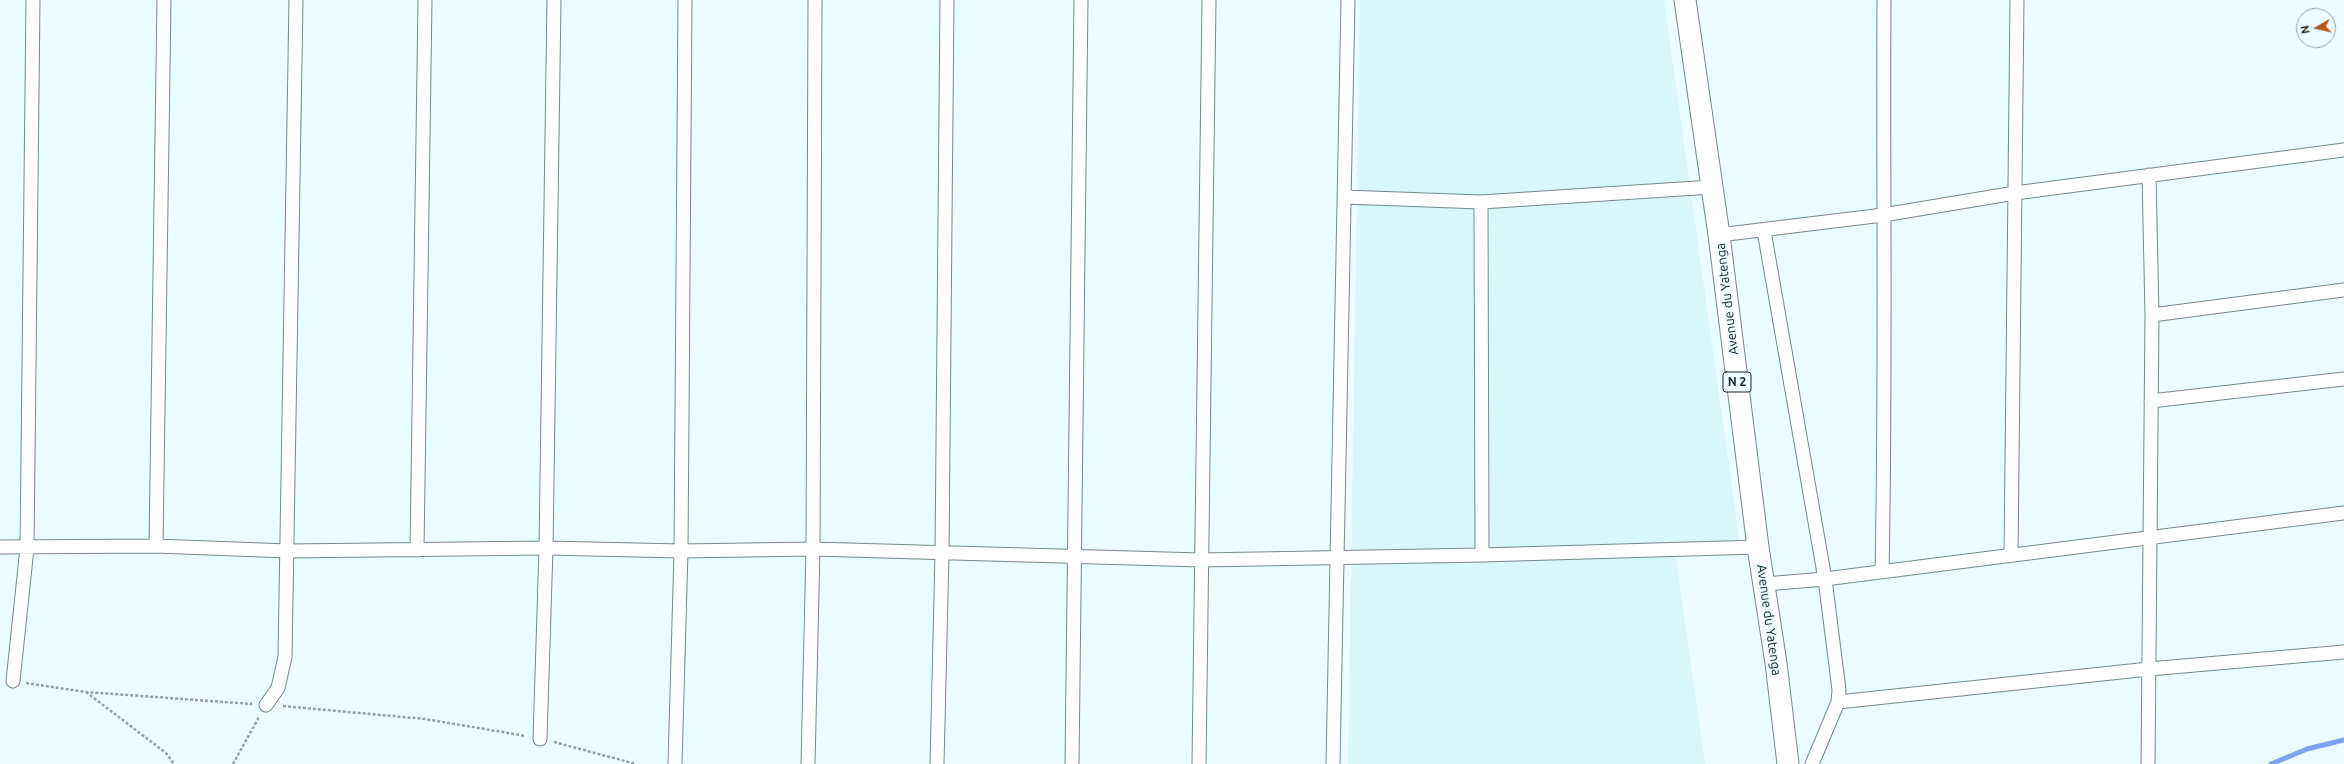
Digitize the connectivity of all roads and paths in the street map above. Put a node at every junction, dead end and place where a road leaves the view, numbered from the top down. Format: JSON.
{"nodes":[{"id":1,"x":33,"y":0,"type":"edge"},
{"id":2,"x":164,"y":0,"type":"edge"},
{"id":3,"x":296,"y":0,"type":"edge"},
{"id":4,"x":425,"y":0,"type":"edge"},
{"id":5,"x":554,"y":0,"type":"edge"},
{"id":6,"x":685,"y":0,"type":"edge"},
{"id":7,"x":815,"y":0,"type":"edge"},
{"id":8,"x":947,"y":0,"type":"edge"},
{"id":9,"x":1081,"y":0,"type":"edge"},
{"id":10,"x":1209,"y":0,"type":"edge"},
{"id":11,"x":1348,"y":0,"type":"edge"},
{"id":12,"x":1685,"y":0,"type":"edge"},
{"id":13,"x":1884,"y":0,"type":"edge"},
{"id":14,"x":2018,"y":0,"type":"edge"},
{"id":15,"x":2344,"y":150,"type":"edge"},
{"id":16,"x":2149,"y":175,"type":"junction"},
{"id":17,"x":1712,"y":187,"type":"junction"},
{"id":18,"x":2014,"y":193,"type":"junction"},
{"id":19,"x":1344,"y":197,"type":"junction"},
{"id":20,"x":1481,"y":202,"type":"junction"},
{"id":21,"x":1883,"y":215,"type":"junction"},
{"id":22,"x":1764,"y":231,"type":"junction"},
{"id":23,"x":1719,"y":235,"type":"junction"},
{"id":24,"x":2344,"y":290,"type":"edge"},
{"id":25,"x":2152,"y":316,"type":"junction"},
{"id":26,"x":2344,"y":379,"type":"edge"},
{"id":27,"x":2151,"y":401,"type":"junction"},
{"id":28,"x":2344,"y":513,"type":"edge"},
{"id":29,"x":2149,"y":538,"type":"junction"},
{"id":30,"x":156,"y":546,"type":"junction"},
{"id":31,"x":0,"y":547,"type":"edge"},
{"id":32,"x":1758,"y":547,"type":"junction"},
{"id":33,"x":27,"y":548,"type":"junction"},
{"id":34,"x":546,"y":548,"type":"junction"},
{"id":35,"x":813,"y":549,"type":"junction"},
{"id":36,"x":417,"y":550,"type":"junction"},
{"id":37,"x":288,"y":551,"type":"junction"},
{"id":38,"x":681,"y":551,"type":"junction"},
{"id":39,"x":942,"y":554,"type":"junction"},
{"id":40,"x":1482,"y":555,"type":"junction"},
{"id":41,"x":2011,"y":555,"type":"junction"},
{"id":42,"x":1074,"y":557,"type":"junction"},
{"id":43,"x":1336,"y":558,"type":"junction"},
{"id":44,"x":1201,"y":560,"type":"junction"},
{"id":45,"x":1882,"y":571,"type":"junction"},
{"id":46,"x":1825,"y":579,"type":"junction"},
{"id":47,"x":1765,"y":584,"type":"junction"},
{"id":48,"x":2344,"y":652,"type":"edge"},
{"id":49,"x":2149,"y":669,"type":"junction"},
{"id":50,"x":13,"y":681,"type":"dead end"},
{"id":51,"x":86,"y":692,"type":"dead end"},
{"id":52,"x":1838,"y":702,"type":"junction"},
{"id":53,"x":266,"y":705,"type":"joint"},
{"id":54,"x":540,"y":738,"type":"joint"},
{"id":55,"x":1789,"y":762,"type":"edge"},
{"id":56,"x":174,"y":764,"type":"edge"},
{"id":57,"x":233,"y":764,"type":"edge"},
{"id":58,"x":636,"y":764,"type":"edge"},
{"id":59,"x":675,"y":764,"type":"edge"},
{"id":60,"x":808,"y":764,"type":"edge"},
{"id":61,"x":937,"y":764,"type":"edge"},
{"id":62,"x":1072,"y":764,"type":"edge"},
{"id":63,"x":1199,"y":764,"type":"edge"},
{"id":64,"x":1332,"y":764,"type":"edge"},
{"id":65,"x":1812,"y":764,"type":"edge"},
{"id":66,"x":2148,"y":764,"type":"edge"}],
"edges":[{"from":1,"to":33,"type":"street"},
{"from":2,"to":30,"type":"street"},
{"from":3,"to":37,"type":"street"},
{"from":4,"to":36,"type":"street"},
{"from":5,"to":34,"type":"street"},
{"from":6,"to":38,"type":"street"},
{"from":7,"to":35,"type":"street"},
{"from":8,"to":39,"type":"street"},
{"from":9,"to":42,"type":"street"},
{"from":10,"to":44,"type":"street"},
{"from":11,"to":19,"type":"street"},
{"from":12,"to":17,"type":"main road","name":"Avenue du Yatenga","number":"N 2"},
{"from":13,"to":21,"type":"street"},
{"from":14,"to":18,"type":"street"},
{"from":15,"to":16,"type":"street"},
{"from":16,"to":18,"type":"street"},
{"from":16,"to":25,"type":"street"},
{"from":17,"to":20,"type":"street"},
{"from":17,"to":23,"type":"main road","name":"Avenue du Yatenga","number":"N 2"},
{"from":18,"to":21,"type":"street"},
{"from":18,"to":41,"type":"street"},
{"from":19,"to":20,"type":"street"},
{"from":19,"to":43,"type":"street"},
{"from":20,"to":40,"type":"street"},
{"from":21,"to":22,"type":"street"},
{"from":21,"to":45,"type":"street"},
{"from":22,"to":23,"type":"street"},
{"from":22,"to":46,"type":"street"},
{"from":23,"to":32,"type":"main road","name":"Avenue du Yatenga","number":"N 2"},
{"from":24,"to":25,"type":"street"},
{"from":25,"to":27,"type":"street"},
{"from":26,"to":27,"type":"street"},
{"from":27,"to":29,"type":"street"},
{"from":28,"to":29,"type":"street"},
{"from":29,"to":41,"type":"street"},
{"from":29,"to":49,"type":"street"},
{"from":30,"to":33,"type":"street"},
{"from":30,"to":37,"type":"street"},
{"from":31,"to":33,"type":"street"},
{"from":32,"to":40,"type":"street"},
{"from":32,"to":47,"type":"main road","name":"Avenue du Yatenga","number":"N 2"},
{"from":33,"to":50,"type":"street"},
{"from":34,"to":36,"type":"street"},
{"from":34,"to":38,"type":"street"},
{"from":34,"to":54,"type":"street"},
{"from":35,"to":38,"type":"street"},
{"from":35,"to":39,"type":"street"},
{"from":35,"to":60,"type":"street"},
{"from":36,"to":37,"type":"street"},
{"from":37,"to":53,"type":"street"},
{"from":38,"to":59,"type":"street"},
{"from":39,"to":42,"type":"street"},
{"from":39,"to":61,"type":"street"},
{"from":40,"to":43,"type":"street"},
{"from":41,"to":45,"type":"street"},
{"from":42,"to":44,"type":"street"},
{"from":42,"to":62,"type":"street"},
{"from":43,"to":44,"type":"street"},
{"from":43,"to":64,"type":"street"},
{"from":44,"to":63,"type":"street"},
{"from":45,"to":46,"type":"street"},
{"from":46,"to":47,"type":"street"},
{"from":46,"to":52,"type":"street"},
{"from":47,"to":55,"type":"main road","name":"Avenue du Yatenga","number":"N 2"},
{"from":48,"to":49,"type":"street"},
{"from":49,"to":52,"type":"street"},
{"from":49,"to":66,"type":"street"},
{"from":51,"to":56,"type":"path"},
{"from":52,"to":65,"type":"street"},
{"from":53,"to":57,"type":"path"},
{"from":54,"to":58,"type":"path"}]}
